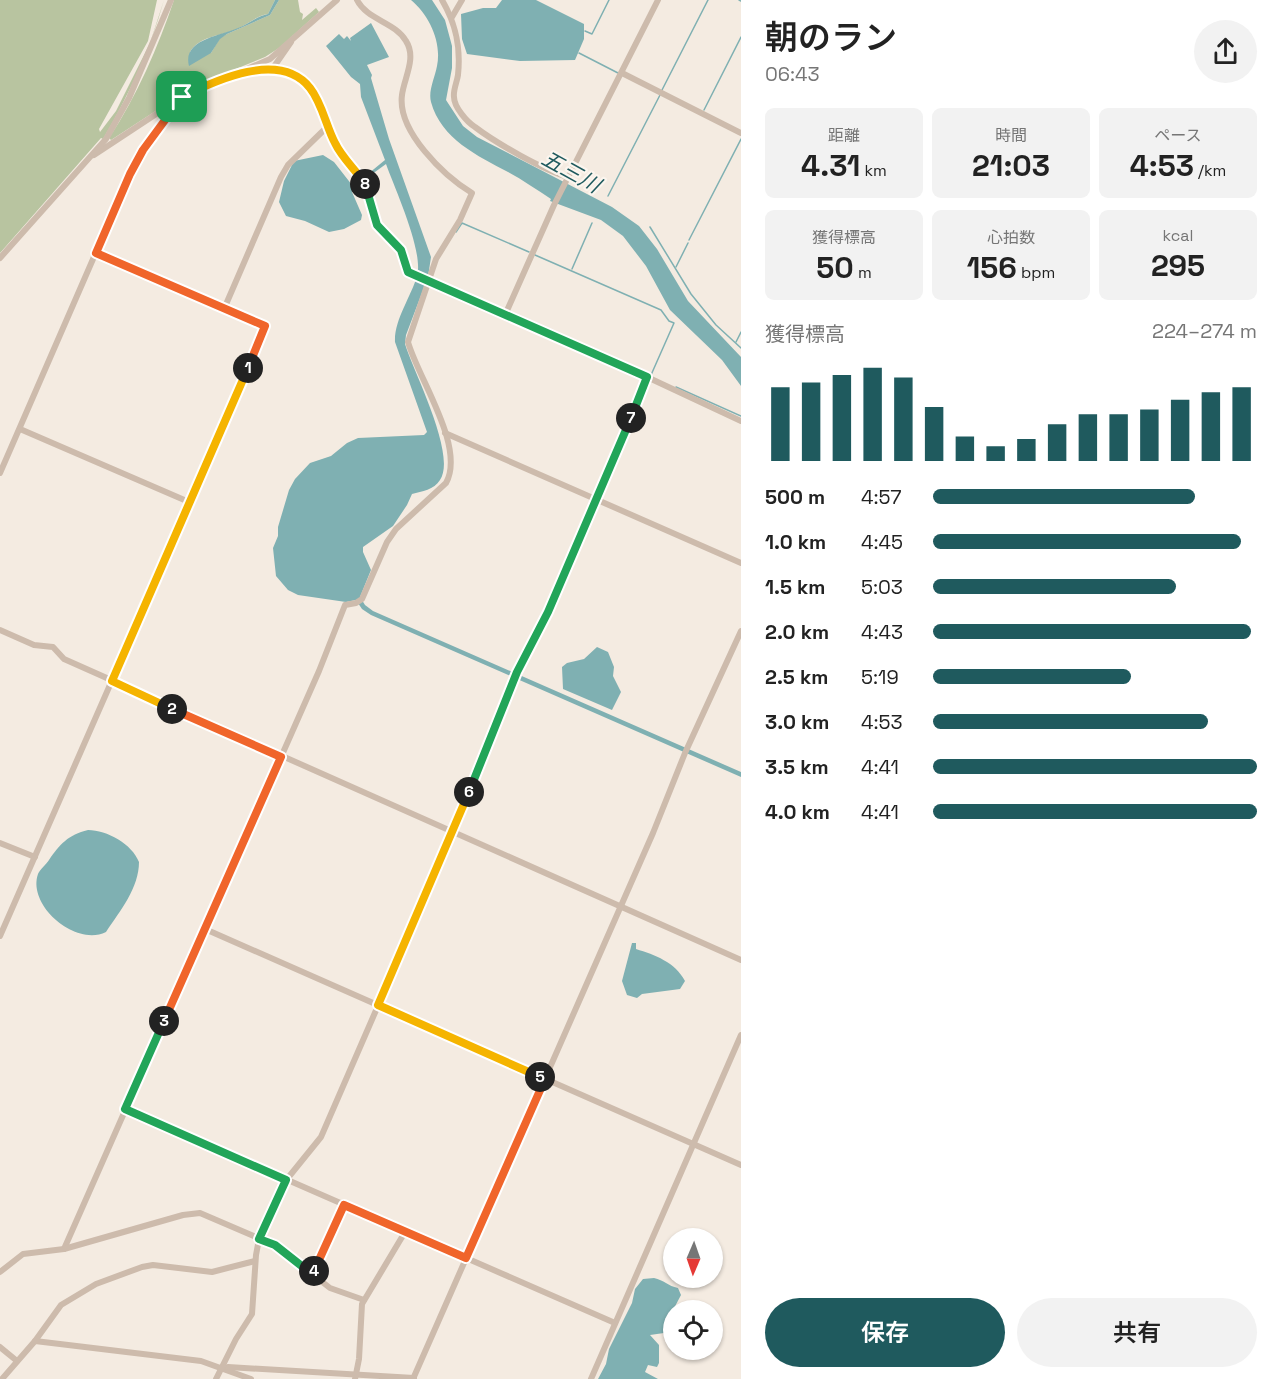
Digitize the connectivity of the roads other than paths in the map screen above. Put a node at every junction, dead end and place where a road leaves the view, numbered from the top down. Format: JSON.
{"nodes":[{"id":1,"x":171,"y":0,"type":"edge"},
{"id":2,"x":337,"y":0,"type":"edge"},
{"id":3,"x":357,"y":0,"type":"edge"},
{"id":4,"x":442,"y":0,"type":"edge"},
{"id":5,"x":462,"y":0,"type":"edge"},
{"id":6,"x":658,"y":0,"type":"edge"},
{"id":7,"x":452,"y":17,"type":"junction"},
{"id":8,"x":291,"y":42,"type":"junction"},
{"id":9,"x":273,"y":68,"type":"junction"},
{"id":10,"x":621,"y":73,"type":"junction"},
{"id":11,"x":233,"y":74,"type":"junction"},
{"id":12,"x":182,"y":97,"type":"junction"},
{"id":13,"x":327,"y":127,"type":"junction"},
{"id":14,"x":741,"y":133,"type":"edge"},
{"id":15,"x":86,"y":161,"type":"junction"},
{"id":16,"x":568,"y":177,"type":"junction"},
{"id":17,"x":96,"y":253,"type":"junction"},
{"id":18,"x":0,"y":258,"type":"edge"},
{"id":19,"x":428,"y":282,"type":"junction"},
{"id":20,"x":224,"y":309,"type":"junction"},
{"id":21,"x":505,"y":315,"type":"junction"},
{"id":22,"x":647,"y":377,"type":"junction"},
{"id":23,"x":741,"y":421,"type":"edge"},
{"id":24,"x":20,"y":429,"type":"junction"},
{"id":25,"x":445,"y":434,"type":"junction"},
{"id":26,"x":0,"y":473,"type":"edge"},
{"id":27,"x":597,"y":500,"type":"junction"},
{"id":28,"x":189,"y":502,"type":"junction"},
{"id":29,"x":741,"y":563,"type":"edge"},
{"id":30,"x":0,"y":630,"type":"edge"},
{"id":31,"x":741,"y":632,"type":"edge"},
{"id":32,"x":112,"y":681,"type":"junction"},
{"id":33,"x":281,"y":757,"type":"junction"},
{"id":34,"x":453,"y":833,"type":"junction"},
{"id":35,"x":0,"y":843,"type":"edge"},
{"id":36,"x":35,"y":857,"type":"junction"},
{"id":37,"x":620,"y":906,"type":"junction"},
{"id":38,"x":205,"y":929,"type":"junction"},
{"id":39,"x":0,"y":936,"type":"edge"},
{"id":40,"x":741,"y":960,"type":"edge"},
{"id":41,"x":378,"y":1005,"type":"junction"},
{"id":42,"x":741,"y":1035,"type":"edge"},
{"id":43,"x":545,"y":1079,"type":"junction"},
{"id":44,"x":125,"y":1109,"type":"junction"},
{"id":45,"x":693,"y":1144,"type":"junction"},
{"id":46,"x":741,"y":1165,"type":"edge"},
{"id":47,"x":286,"y":1180,"type":"junction"},
{"id":48,"x":344,"y":1205,"type":"junction"},
{"id":49,"x":405,"y":1232,"type":"junction"},
{"id":50,"x":259,"y":1239,"type":"junction"},
{"id":51,"x":64,"y":1249,"type":"junction"},
{"id":52,"x":466,"y":1258,"type":"junction"},
{"id":53,"x":255,"y":1261,"type":"junction"},
{"id":54,"x":0,"y":1272,"type":"edge"},
{"id":55,"x":313,"y":1275,"type":"junction"},
{"id":56,"x":364,"y":1300,"type":"junction"},
{"id":57,"x":615,"y":1323,"type":"junction"},
{"id":58,"x":35,"y":1341,"type":"junction"},
{"id":59,"x":0,"y":1347,"type":"edge"},
{"id":60,"x":17,"y":1361,"type":"junction"},
{"id":61,"x":221,"y":1367,"type":"junction"},
{"id":62,"x":356,"y":1377,"type":"edge"},
{"id":63,"x":413,"y":1378,"type":"edge"},
{"id":64,"x":2,"y":1379,"type":"edge"},
{"id":65,"x":216,"y":1379,"type":"edge"},
{"id":66,"x":251,"y":1379,"type":"edge"},
{"id":67,"x":591,"y":1379,"type":"edge"}],
"edges":[{"from":1,"to":15,"type":"street"},
{"from":2,"to":8,"type":"street"},
{"from":3,"to":19,"type":"street"},
{"from":4,"to":7,"type":"street"},
{"from":5,"to":7,"type":"street"},
{"from":6,"to":10,"type":"street"},
{"from":7,"to":16,"type":"street"},
{"from":8,"to":9,"type":"street"},
{"from":8,"to":11,"type":"street"},
{"from":9,"to":11,"type":"street"},
{"from":9,"to":13,"type":"street"},
{"from":10,"to":14,"type":"street"},
{"from":10,"to":16,"type":"street"},
{"from":11,"to":12,"type":"street"},
{"from":12,"to":15,"type":"street"},
{"from":12,"to":17,"type":"street"},
{"from":13,"to":19,"type":"street"},
{"from":13,"to":20,"type":"street"},
{"from":15,"to":18,"type":"street"},
{"from":16,"to":21,"type":"street"},
{"from":17,"to":20,"type":"street"},
{"from":17,"to":24,"type":"street"},
{"from":19,"to":21,"type":"street"},
{"from":19,"to":25,"type":"street"},
{"from":20,"to":28,"type":"street"},
{"from":21,"to":22,"type":"street"},
{"from":22,"to":23,"type":"street"},
{"from":22,"to":27,"type":"street"},
{"from":24,"to":26,"type":"street"},
{"from":24,"to":28,"type":"street"},
{"from":25,"to":27,"type":"street"},
{"from":25,"to":33,"type":"street"},
{"from":27,"to":29,"type":"street"},
{"from":27,"to":34,"type":"street"},
{"from":28,"to":32,"type":"street"},
{"from":30,"to":32,"type":"street"},
{"from":31,"to":37,"type":"street"},
{"from":32,"to":33,"type":"street"},
{"from":32,"to":36,"type":"street"},
{"from":33,"to":34,"type":"street"},
{"from":33,"to":38,"type":"street"},
{"from":34,"to":37,"type":"street"},
{"from":34,"to":41,"type":"street"},
{"from":35,"to":36,"type":"street"},
{"from":36,"to":39,"type":"street"},
{"from":37,"to":40,"type":"street"},
{"from":37,"to":43,"type":"street"},
{"from":38,"to":41,"type":"street"},
{"from":38,"to":44,"type":"street"},
{"from":41,"to":43,"type":"street"},
{"from":41,"to":47,"type":"street"},
{"from":42,"to":45,"type":"street"},
{"from":43,"to":45,"type":"street"},
{"from":43,"to":52,"type":"street"},
{"from":44,"to":47,"type":"street"},
{"from":44,"to":51,"type":"street"},
{"from":45,"to":46,"type":"street"},
{"from":45,"to":57,"type":"street"},
{"from":47,"to":48,"type":"street"},
{"from":47,"to":50,"type":"street"},
{"from":48,"to":49,"type":"street"},
{"from":48,"to":55,"type":"street"},
{"from":49,"to":52,"type":"street"},
{"from":49,"to":56,"type":"street"},
{"from":50,"to":51,"type":"street"},
{"from":50,"to":53,"type":"street"},
{"from":50,"to":55,"type":"street"},
{"from":51,"to":54,"type":"street"},
{"from":52,"to":57,"type":"street"},
{"from":52,"to":63,"type":"street"},
{"from":53,"to":58,"type":"street"},
{"from":53,"to":61,"type":"street"},
{"from":55,"to":56,"type":"street"},
{"from":56,"to":62,"type":"street"},
{"from":57,"to":67,"type":"street"},
{"from":58,"to":60,"type":"street"},
{"from":58,"to":61,"type":"street"},
{"from":59,"to":60,"type":"street"},
{"from":60,"to":64,"type":"street"},
{"from":61,"to":62,"type":"street"},
{"from":61,"to":65,"type":"street"},
{"from":61,"to":66,"type":"street"},
{"from":62,"to":63,"type":"street"}]}
